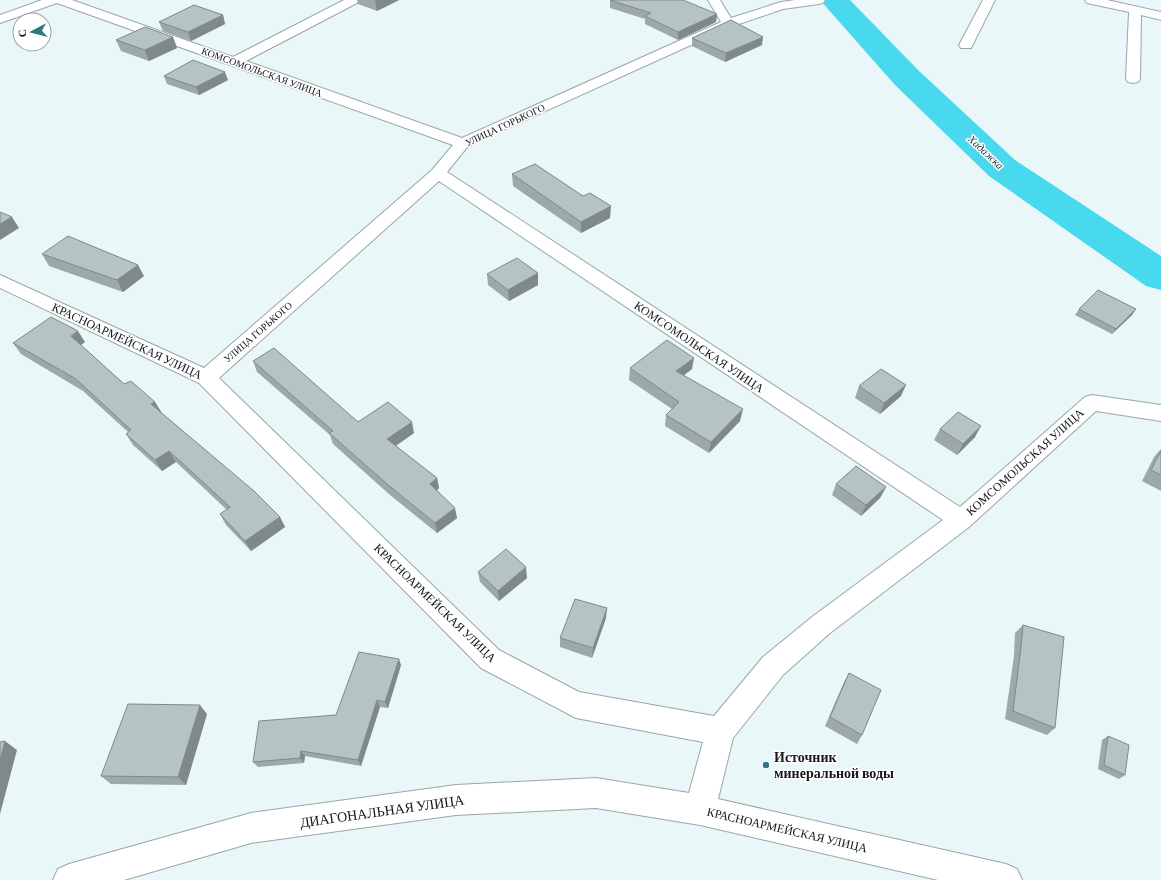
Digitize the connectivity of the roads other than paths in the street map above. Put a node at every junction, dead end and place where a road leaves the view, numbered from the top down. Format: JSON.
{"nodes":[{"id":1,"x":54,"y":0,"type":"edge"},
{"id":2,"x":60,"y":0,"type":"edge"},
{"id":3,"x":353,"y":0,"type":"edge"},
{"id":4,"x":714,"y":0,"type":"edge"},
{"id":5,"x":818,"y":0,"type":"edge"},
{"id":6,"x":989,"y":0,"type":"edge"},
{"id":7,"x":1091,"y":0,"type":"edge"},
{"id":8,"x":1135,"y":10,"type":"junction"},
{"id":9,"x":1161,"y":16,"type":"edge"},
{"id":10,"x":0,"y":19,"type":"edge"},
{"id":11,"x":728,"y":23,"type":"junction"},
{"id":12,"x":966,"y":44,"type":"dead end"},
{"id":13,"x":234,"y":62,"type":"junction"},
{"id":14,"x":1133,"y":79,"type":"dead end"},
{"id":15,"x":463,"y":143,"type":"junction"},
{"id":16,"x":438,"y":173,"type":"junction"},
{"id":17,"x":0,"y":280,"type":"edge"},
{"id":18,"x":206,"y":378,"type":"junction"},
{"id":19,"x":1161,"y":413,"type":"edge"},
{"id":20,"x":961,"y":520,"type":"junction"},
{"id":21,"x":720,"y":731,"type":"junction"},
{"id":22,"x":700,"y":810,"type":"junction"},
{"id":23,"x":69,"y":880,"type":"edge"},
{"id":24,"x":1006,"y":880,"type":"edge"}],
"edges":[{"from":1,"to":10,"type":"street"},
{"from":2,"to":13,"type":"street","name":"КОМСОМОЛЬСКАЯ УЛИЦА"},
{"from":3,"to":13,"type":"street"},
{"from":4,"to":11,"type":"street"},
{"from":5,"to":11,"type":"street","name":"УЛИЦА ГОРЬКОГО"},
{"from":6,"to":12,"type":"street"},
{"from":7,"to":8,"type":"street"},
{"from":8,"to":9,"type":"street"},
{"from":8,"to":14,"type":"street"},
{"from":11,"to":15,"type":"street","name":"УЛИЦА ГОРЬКОГО"},
{"from":13,"to":15,"type":"street","name":"КОМСОМОЛЬСКАЯ УЛИЦА"},
{"from":15,"to":16,"type":"street","name":"УЛИЦА ГОРЬКОГО"},
{"from":16,"to":18,"type":"street","name":"УЛИЦА ГОРЬКОГО"},
{"from":16,"to":20,"type":"street","name":"КОМСОМОЛЬСКАЯ УЛИЦА"},
{"from":17,"to":18,"type":"street","name":"КРАСНОАРМЕЙСКАЯ УЛИЦА"},
{"from":18,"to":21,"type":"street","name":"КРАСНОАРМЕЙСКАЯ УЛИЦА"},
{"from":19,"to":20,"type":"street","name":"КОМСОМОЛЬСКАЯ УЛИЦА"},
{"from":20,"to":21,"type":"street","name":"КОМСОМОЛЬСКАЯ УЛИЦА"},
{"from":21,"to":22,"type":"street","name":"КРАСНОАРМЕЙСКАЯ УЛИЦА"},
{"from":22,"to":23,"type":"street","name":"ДИАГОНАЛЬНАЯ УЛИЦА"},
{"from":22,"to":24,"type":"street","name":"КРАСНОАРМЕЙСКАЯ УЛИЦА"}]}
